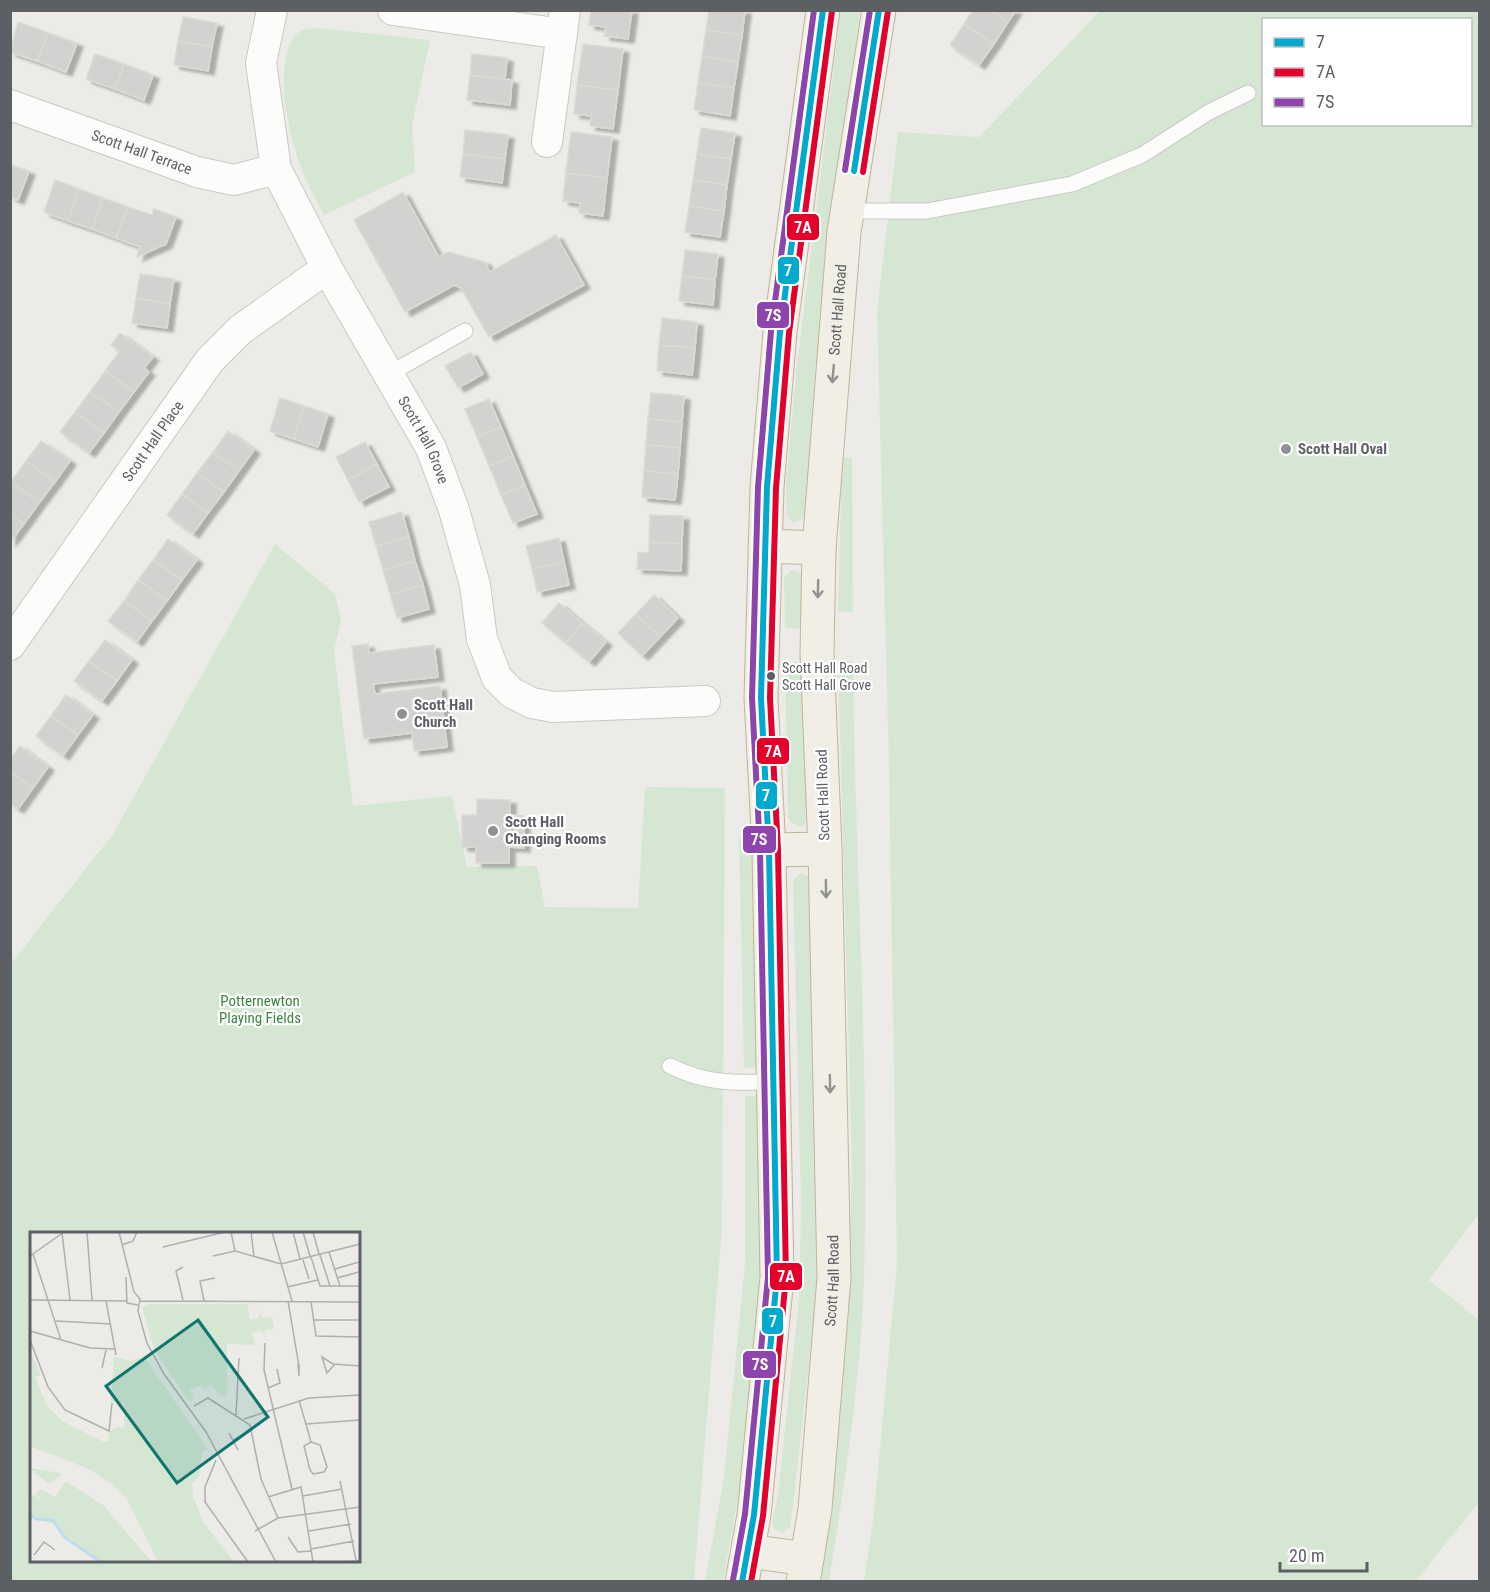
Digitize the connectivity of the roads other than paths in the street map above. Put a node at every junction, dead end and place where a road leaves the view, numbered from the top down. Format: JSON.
{"nodes":[{"id":1,"x":272,"y":10,"type":"edge"},
{"id":2,"x":393,"y":10,"type":"edge"},
{"id":3,"x":823,"y":10,"type":"edge"},
{"id":4,"x":879,"y":10,"type":"edge"},
{"id":5,"x":563,"y":22,"type":"edge"},
{"id":6,"x":1248,"y":93,"type":"dead end"},
{"id":7,"x":10,"y":105,"type":"edge"},
{"id":8,"x":547,"y":142,"type":"dead end"},
{"id":9,"x":276,"y":169,"type":"junction"},
{"id":10,"x":848,"y":211,"type":"junction"},
{"id":11,"x":327,"y":268,"type":"junction"},
{"id":12,"x":465,"y":331,"type":"dead end"},
{"id":13,"x":389,"y":374,"type":"junction"},
{"id":14,"x":765,"y":546,"type":"junction"},
{"id":15,"x":819,"y":548,"type":"junction"},
{"id":16,"x":10,"y":645,"type":"edge"},
{"id":17,"x":705,"y":701,"type":"dead end"},
{"id":18,"x":825,"y":849,"type":"junction"},
{"id":19,"x":769,"y":850,"type":"junction"},
{"id":20,"x":670,"y":1066,"type":"dead end"},
{"id":21,"x":773,"y":1082,"type":"junction"},
{"id":22,"x":745,"y":1566,"type":"edge"},
{"id":23,"x":805,"y":1570,"type":"edge"}],
"edges":[{"from":1,"to":9,"type":"street","name":"Scott Hall Grove"},
{"from":2,"to":5,"type":"street"},
{"from":3,"to":14,"type":"highway"},
{"from":4,"to":10,"type":"highway","name":"Scott Hall Road"},
{"from":5,"to":8,"type":"street"},
{"from":6,"to":10,"type":"lane"},
{"from":7,"to":9,"type":"street","name":"Scott Hall Terrace"},
{"from":9,"to":11,"type":"street","name":"Scott Hall Grove"},
{"from":10,"to":15,"type":"highway","name":"Scott Hall Road","one_way":true},
{"from":11,"to":13,"type":"street","name":"Scott Hall Grove"},
{"from":11,"to":16,"type":"street","name":"Scott Hall Place"},
{"from":12,"to":13,"type":"lane"},
{"from":13,"to":17,"type":"street","name":"Scott Hall Grove"},
{"from":14,"to":15,"type":"highway"},
{"from":14,"to":19,"type":"highway"},
{"from":15,"to":18,"type":"highway","name":"Scott Hall Road","one_way":true},
{"from":18,"to":19,"type":"highway"},
{"from":18,"to":23,"type":"highway","name":"Scott Hall Road","one_way":true},
{"from":19,"to":21,"type":"highway"},
{"from":20,"to":21,"type":"lane"},
{"from":21,"to":22,"type":"highway"},
{"from":22,"to":23,"type":"highway"}]}
